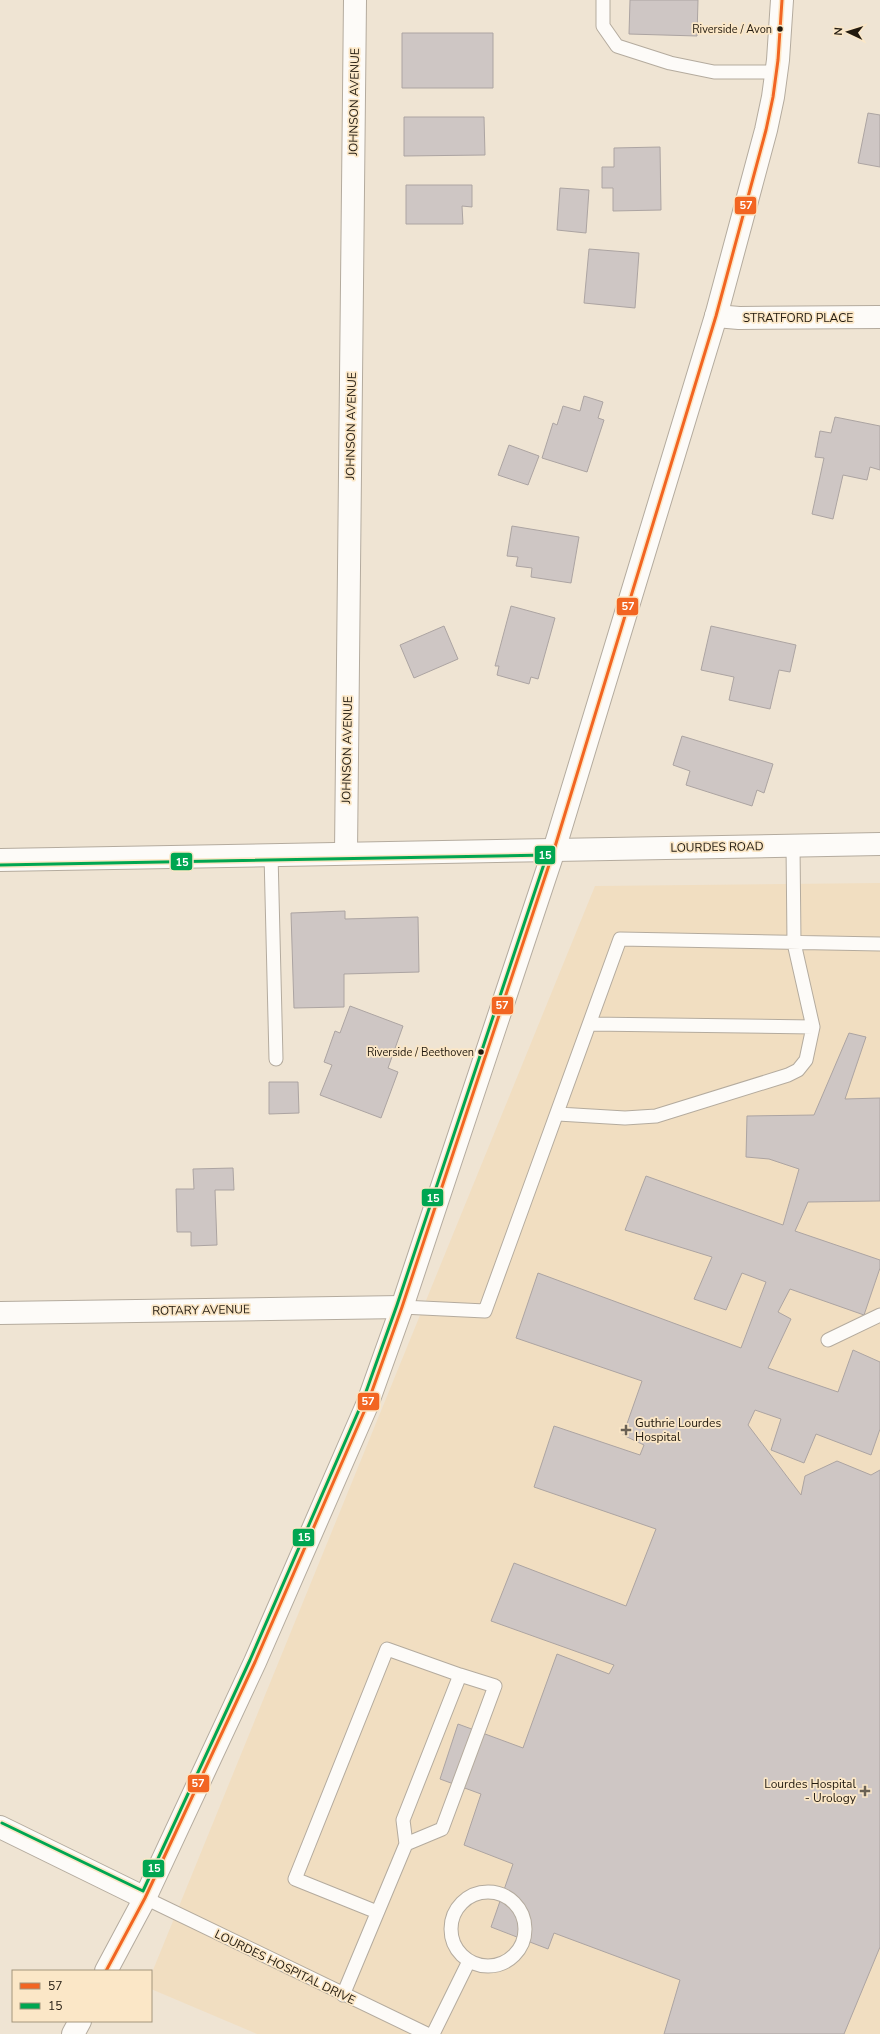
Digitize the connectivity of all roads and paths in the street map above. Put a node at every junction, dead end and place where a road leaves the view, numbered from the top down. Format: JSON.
{"nodes":[{"id":1,"x":356,"y":0,"type":"edge"},
{"id":2,"x":603,"y":0,"type":"edge"},
{"id":3,"x":782,"y":0,"type":"edge"},
{"id":4,"x":776,"y":72,"type":"junction"},
{"id":5,"x":716,"y":316,"type":"junction"},
{"id":6,"x":880,"y":317,"type":"edge"},
{"id":7,"x":880,"y":844,"type":"edge"},
{"id":8,"x":793,"y":845,"type":"junction"},
{"id":9,"x":554,"y":850,"type":"junction"},
{"id":10,"x":346,"y":852,"type":"junction"},
{"id":11,"x":271,"y":854,"type":"junction"},
{"id":12,"x":0,"y":860,"type":"edge"},
{"id":13,"x":794,"y":943,"type":"junction"},
{"id":14,"x":880,"y":944,"type":"edge"},
{"id":15,"x":590,"y":1024,"type":"junction"},
{"id":16,"x":813,"y":1027,"type":"junction"},
{"id":17,"x":276,"y":1059,"type":"dead end"},
{"id":18,"x":558,"y":1114,"type":"junction"},
{"id":19,"x":402,"y":1308,"type":"junction"},
{"id":20,"x":0,"y":1312,"type":"edge"},
{"id":21,"x":880,"y":1316,"type":"edge"},
{"id":22,"x":828,"y":1340,"type":"dead end"},
{"id":23,"x":460,"y":1675,"type":"junction"},
{"id":24,"x":0,"y":1827,"type":"edge"},
{"id":25,"x":406,"y":1844,"type":"junction"},
{"id":26,"x":145,"y":1898,"type":"junction"},
{"id":27,"x":377,"y":1912,"type":"junction"},
{"id":28,"x":469,"y":1961,"type":"junction"},
{"id":29,"x":107,"y":1970,"type":"edge"},
{"id":30,"x":343,"y":1995,"type":"junction"},
{"id":31,"x":79,"y":2022,"type":"edge"},
{"id":32,"x":73,"y":2034,"type":"edge"},
{"id":33,"x":427,"y":2034,"type":"edge"},
{"id":34,"x":433,"y":2034,"type":"edge"}],
"edges":[{"from":1,"to":10,"type":"street","name":"JOHNSON AVENUE"},
{"from":2,"to":4,"type":"lane"},
{"from":3,"to":4,"type":"street"},
{"from":4,"to":5,"type":"street"},
{"from":5,"to":6,"type":"street","name":"STRATFORD PLACE"},
{"from":5,"to":9,"type":"street"},
{"from":7,"to":8,"type":"street","name":"LOURDES ROAD"},
{"from":8,"to":9,"type":"street","name":"LOURDES ROAD"},
{"from":8,"to":13,"type":"lane"},
{"from":9,"to":10,"type":"street","name":"LOURDES ROAD"},
{"from":9,"to":19,"type":"street"},
{"from":10,"to":11,"type":"street","name":"LOURDES ROAD"},
{"from":11,"to":12,"type":"street","name":"LOURDES ROAD"},
{"from":11,"to":17,"type":"lane"},
{"from":13,"to":14,"type":"lane"},
{"from":13,"to":15,"type":"lane"},
{"from":13,"to":16,"type":"lane"},
{"from":15,"to":16,"type":"lane"},
{"from":15,"to":18,"type":"lane"},
{"from":16,"to":18,"type":"lane"},
{"from":18,"to":19,"type":"lane"},
{"from":19,"to":20,"type":"street","name":"ROTARY AVENUE"},
{"from":19,"to":26,"type":"street"},
{"from":21,"to":22,"type":"lane"},
{"from":23,"to":25,"type":"lane"},
{"from":23,"to":25,"type":"lane"},
{"from":23,"to":27,"type":"lane"},
{"from":24,"to":26,"type":"street"},
{"from":25,"to":27,"type":"lane"},
{"from":26,"to":29,"type":"street"},
{"from":26,"to":30,"type":"lane","name":"LOURDES HOSPITAL DRIVE"},
{"from":27,"to":30,"type":"lane"},
{"from":28,"to":28,"type":"lane"},
{"from":28,"to":34,"type":"lane"},
{"from":30,"to":33,"type":"lane","name":"LOURDES HOSPITAL DRIVE"},
{"from":31,"to":32,"type":"street"}]}
